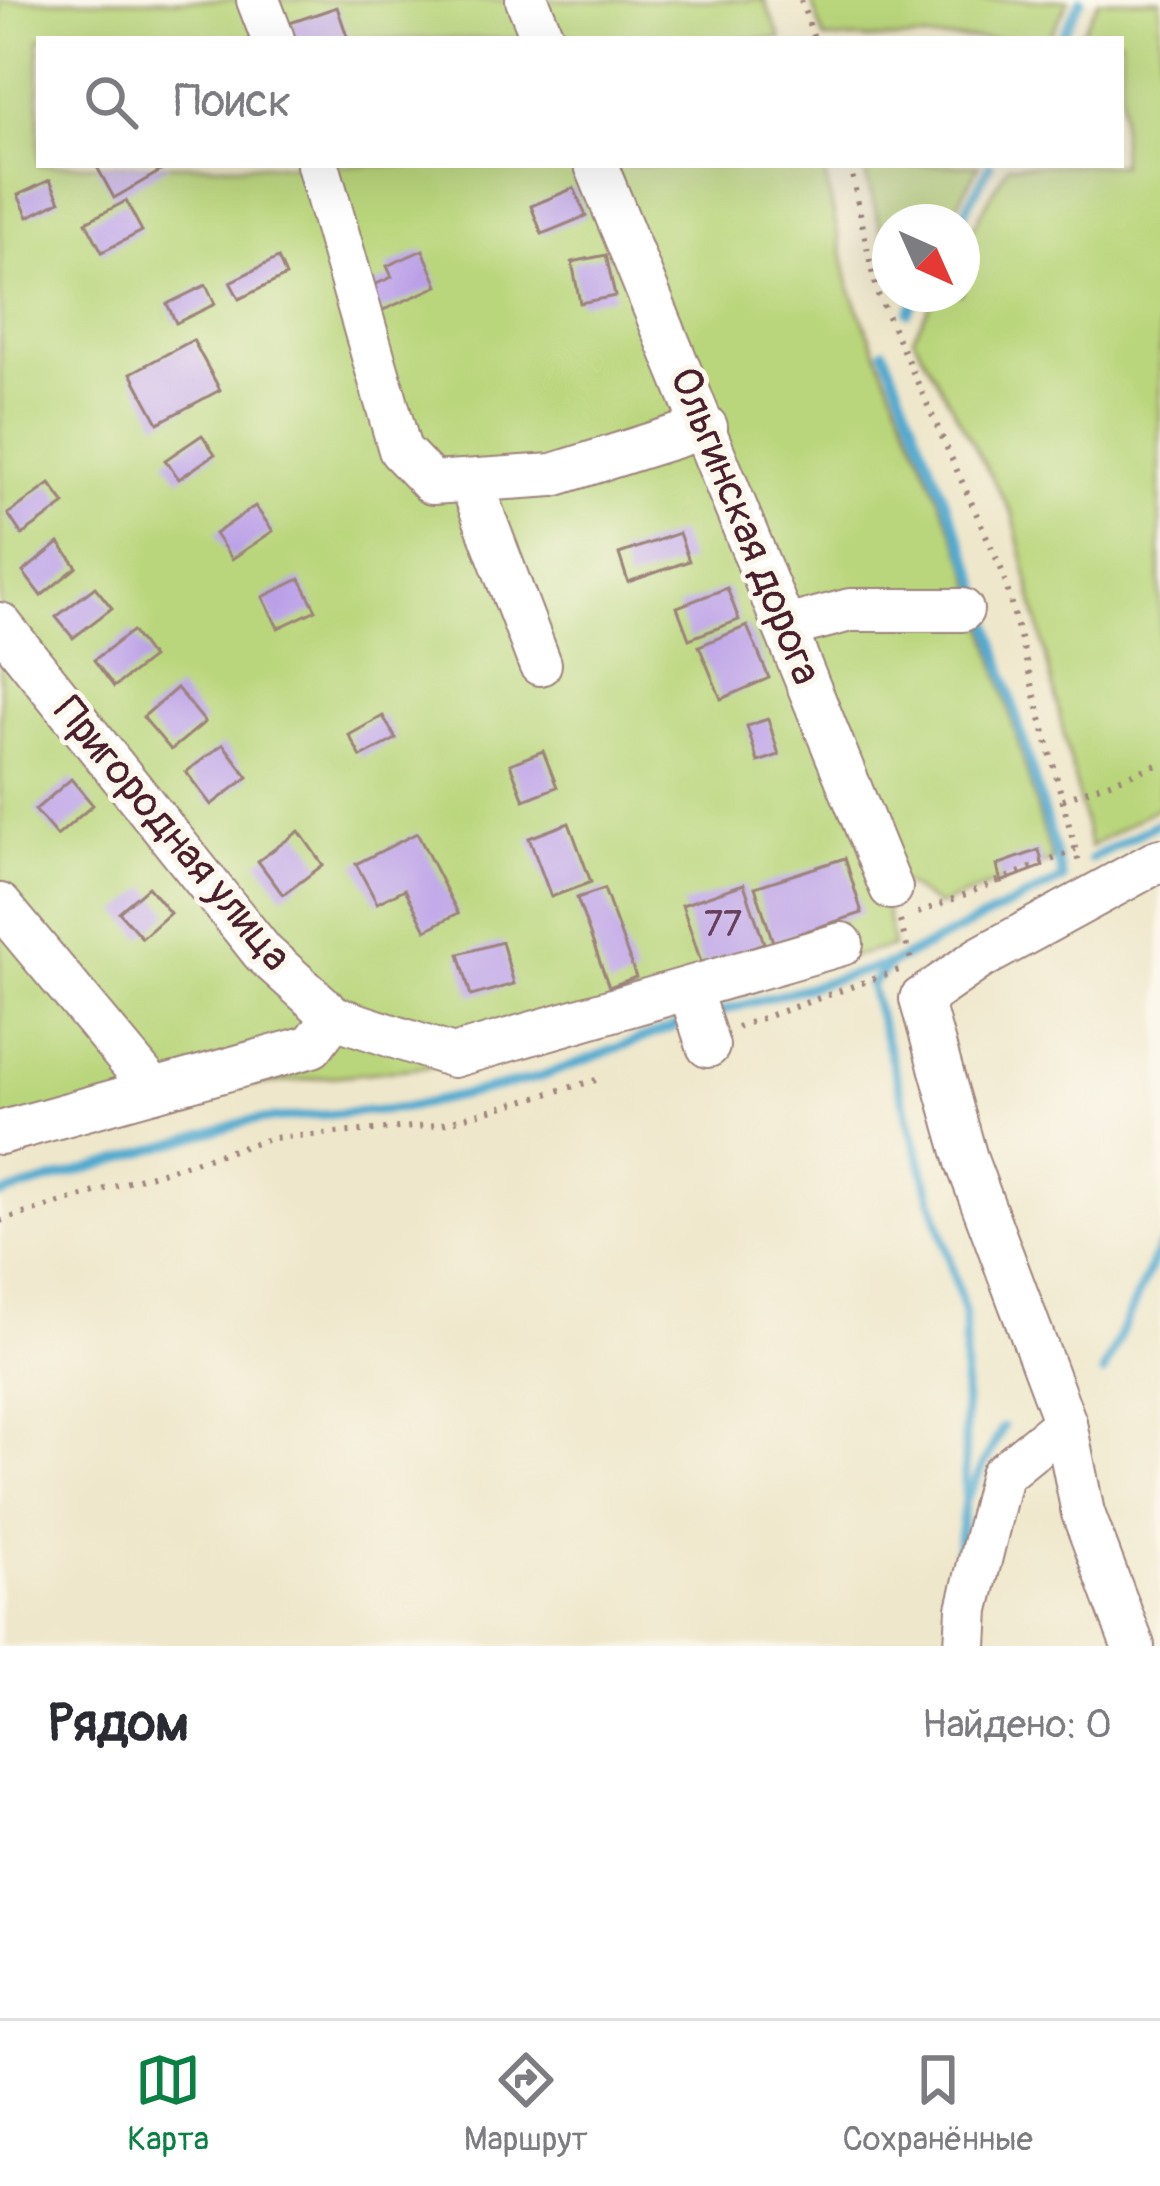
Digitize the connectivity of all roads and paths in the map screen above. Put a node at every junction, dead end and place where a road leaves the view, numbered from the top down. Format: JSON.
{"nodes":[{"id":1,"x":257,"y":0,"type":"edge"},
{"id":2,"x":527,"y":0,"type":"edge"},
{"id":3,"x":801,"y":0,"type":"edge"},
{"id":4,"x":272,"y":36,"type":"edge"},
{"id":5,"x":542,"y":36,"type":"edge"},
{"id":6,"x":813,"y":36,"type":"edge"},
{"id":7,"x":319,"y":168,"type":"edge"},
{"id":8,"x":597,"y":168,"type":"edge"},
{"id":9,"x":851,"y":168,"type":"edge"},
{"id":10,"x":706,"y":427,"type":"junction"},
{"id":11,"x":471,"y":483,"type":"junction"},
{"id":12,"x":962,"y":610,"type":"dead end"},
{"id":13,"x":0,"y":625,"type":"edge"},
{"id":14,"x":786,"y":627,"type":"junction"},
{"id":15,"x":540,"y":664,"type":"dead end"},
{"id":16,"x":1160,"y":764,"type":"edge"},
{"id":17,"x":1063,"y":799,"type":"junction"},
{"id":18,"x":1076,"y":850,"type":"junction"},
{"id":19,"x":1160,"y":860,"type":"edge"},
{"id":20,"x":1090,"y":901,"type":"junction"},
{"id":21,"x":896,"y":904,"type":"joint"},
{"id":22,"x":0,"y":905,"type":"edge"},
{"id":23,"x":842,"y":944,"type":"dead end"},
{"id":24,"x":908,"y":947,"type":"dead end"},
{"id":25,"x":913,"y":966,"type":"dead end"},
{"id":26,"x":900,"y":970,"type":"dead end"},
{"id":27,"x":689,"y":988,"type":"junction"},
{"id":28,"x":334,"y":1017,"type":"junction"},
{"id":29,"x":705,"y":1039,"type":"joint"},
{"id":30,"x":596,"y":1080,"type":"dead end"},
{"id":31,"x":154,"y":1090,"type":"junction"},
{"id":32,"x":0,"y":1133,"type":"edge"},
{"id":33,"x":0,"y":1221,"type":"edge"},
{"id":34,"x":1065,"y":1423,"type":"junction"},
{"id":35,"x":965,"y":1646,"type":"edge"},
{"id":36,"x":1133,"y":1646,"type":"edge"}],
"edges":[{"from":1,"to":4,"type":"street"},
{"from":2,"to":5,"type":"street"},
{"from":3,"to":6,"type":"path"},
{"from":7,"to":11,"type":"street"},
{"from":8,"to":10,"type":"street","name":"Ольгинская дорога"},
{"from":9,"to":17,"type":"path"},
{"from":10,"to":11,"type":"street"},
{"from":10,"to":14,"type":"street","name":"Ольгинская дорога"},
{"from":11,"to":15,"type":"street"},
{"from":12,"to":14,"type":"street"},
{"from":13,"to":28,"type":"street","name":"Пригородная улица"},
{"from":14,"to":21,"type":"street","name":"Ольгинская дорога"},
{"from":16,"to":17,"type":"path"},
{"from":17,"to":18,"type":"path"},
{"from":18,"to":20,"type":"path"},
{"from":18,"to":21,"type":"path"},
{"from":19,"to":20,"type":"street"},
{"from":20,"to":34,"type":"street"},
{"from":22,"to":31,"type":"street"},
{"from":23,"to":27,"type":"street","name":"Пригородная улица"},
{"from":24,"to":25,"type":"path"},
{"from":26,"to":29,"type":"path"},
{"from":27,"to":28,"type":"street","name":"Пригородная улица"},
{"from":27,"to":29,"type":"street"},
{"from":28,"to":31,"type":"street"},
{"from":30,"to":33,"type":"path"},
{"from":31,"to":32,"type":"street"},
{"from":34,"to":35,"type":"street"},
{"from":34,"to":36,"type":"street"}]}
